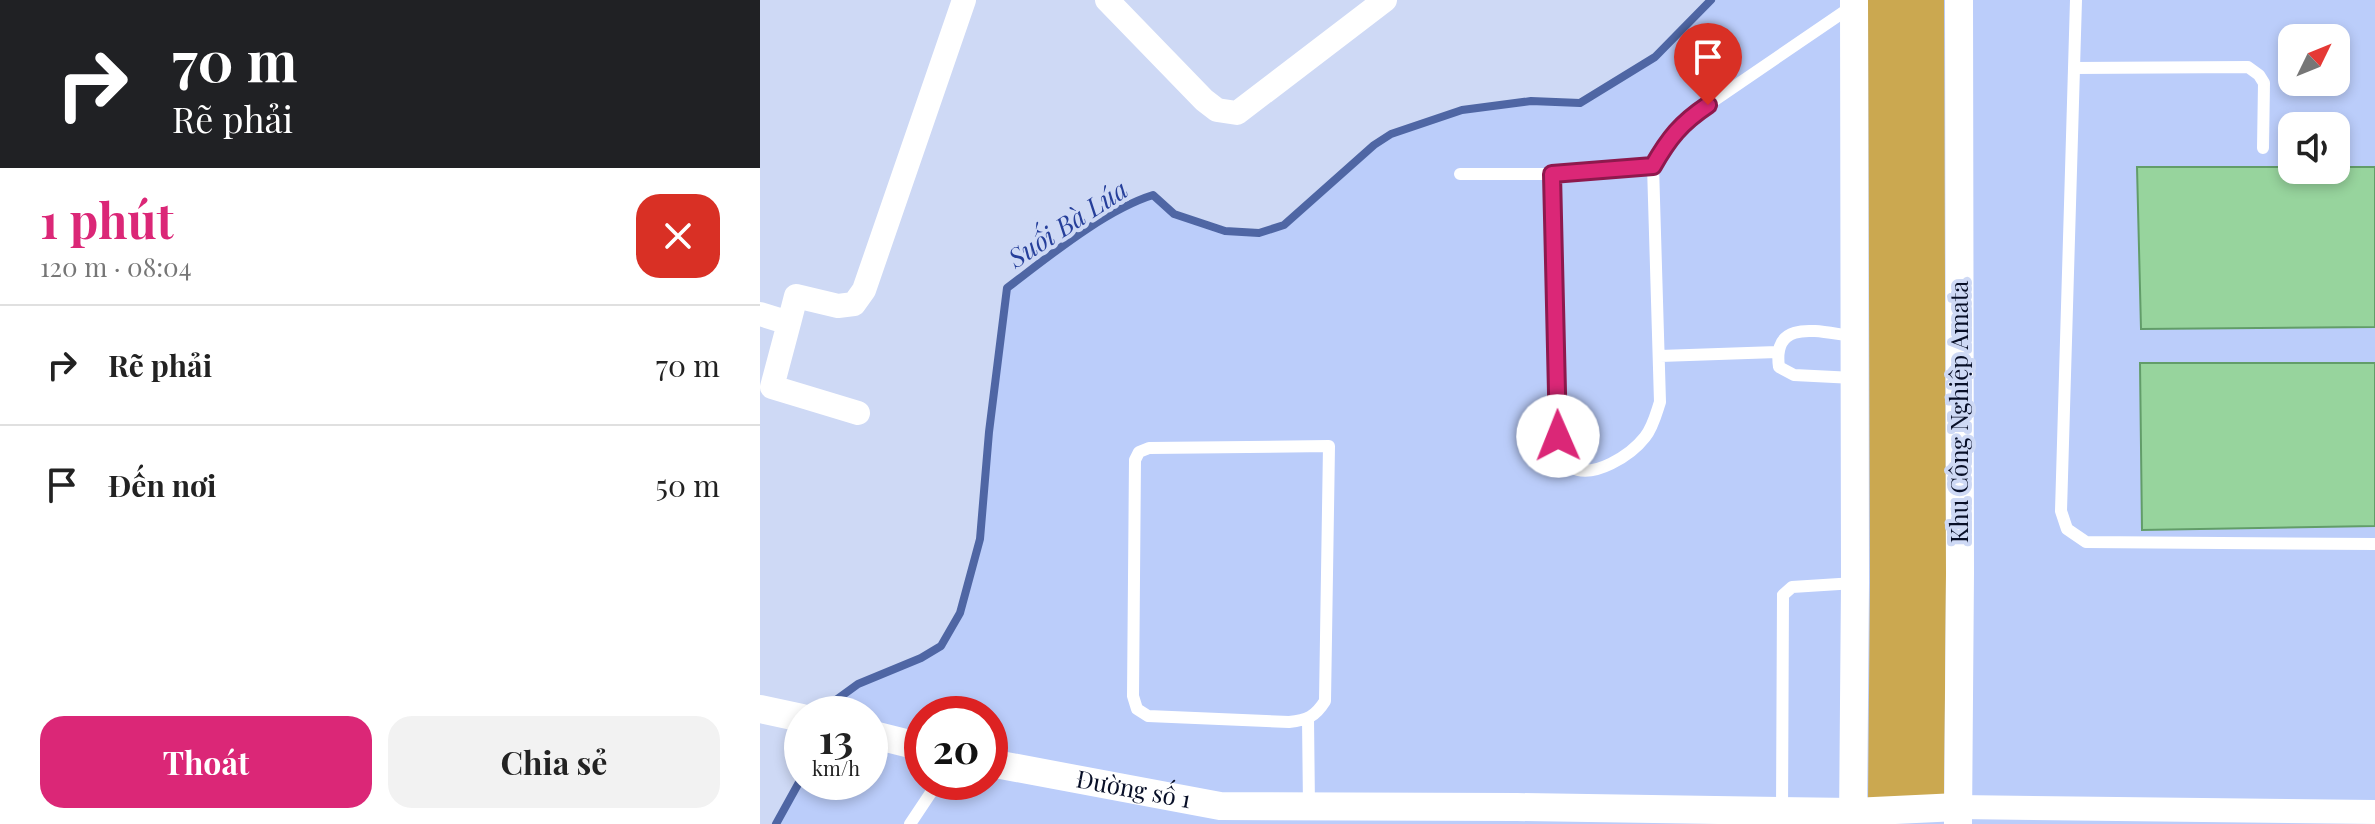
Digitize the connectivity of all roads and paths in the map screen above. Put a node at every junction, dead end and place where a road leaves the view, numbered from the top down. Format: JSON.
{"nodes":[{"id":1,"x":964,"y":0,"type":"edge"},
{"id":2,"x":1109,"y":0,"type":"edge"},
{"id":3,"x":1385,"y":0,"type":"edge"},
{"id":4,"x":1959,"y":0,"type":"edge"},
{"id":5,"x":2076,"y":0,"type":"edge"},
{"id":6,"x":1854,"y":2,"type":"edge"},
{"id":7,"x":2074,"y":68,"type":"junction"},
{"id":8,"x":2263,"y":148,"type":"dead end"},
{"id":9,"x":1653,"y":166,"type":"junction"},
{"id":10,"x":1460,"y":174,"type":"dead end"},
{"id":11,"x":1552,"y":174,"type":"junction"},
{"id":12,"x":760,"y":314,"type":"edge"},
{"id":13,"x":789,"y":323,"type":"junction"},
{"id":14,"x":1854,"y":336,"type":"junction"},
{"id":15,"x":1777,"y":352,"type":"junction"},
{"id":16,"x":1660,"y":356,"type":"junction"},
{"id":17,"x":1854,"y":378,"type":"junction"},
{"id":18,"x":858,"y":413,"type":"dead end"},
{"id":19,"x":2375,"y":544,"type":"edge"},
{"id":20,"x":1855,"y":583,"type":"junction"},
{"id":21,"x":1308,"y":719,"type":"junction"},
{"id":22,"x":1008,"y":767,"type":"edge"},
{"id":23,"x":926,"y":800,"type":"edge"},
{"id":24,"x":1309,"y":806,"type":"junction"},
{"id":25,"x":1782,"y":811,"type":"junction"},
{"id":26,"x":2375,"y":812,"type":"edge"},
{"id":27,"x":1339,"y":815,"type":"edge"},
{"id":28,"x":1958,"y":815,"type":"edge"},
{"id":29,"x":1853,"y":818,"type":"edge"},
{"id":30,"x":910,"y":824,"type":"edge"}],
"edges":[{"from":1,"to":13,"type":"street"},
{"from":2,"to":3,"type":"street"},
{"from":4,"to":28,"type":"street","name":"Khu Công Nghiệp Amata"},
{"from":5,"to":7,"type":"lane"},
{"from":6,"to":9,"type":"lane"},
{"from":6,"to":14,"type":"street"},
{"from":7,"to":8,"type":"lane"},
{"from":7,"to":19,"type":"lane"},
{"from":9,"to":11,"type":"lane"},
{"from":9,"to":16,"type":"lane"},
{"from":10,"to":11,"type":"lane"},
{"from":11,"to":16,"type":"lane"},
{"from":12,"to":13,"type":"street"},
{"from":13,"to":18,"type":"street"},
{"from":14,"to":15,"type":"lane"},
{"from":14,"to":17,"type":"street"},
{"from":15,"to":16,"type":"lane"},
{"from":15,"to":17,"type":"lane"},
{"from":17,"to":20,"type":"street"},
{"from":20,"to":25,"type":"lane"},
{"from":20,"to":29,"type":"street"},
{"from":21,"to":21,"type":"lane"},
{"from":21,"to":24,"type":"lane"},
{"from":22,"to":24,"type":"street","name":"Đường số 1"},
{"from":23,"to":30,"type":"lane"},
{"from":24,"to":27,"type":"street","name":"Đường số 1"},
{"from":25,"to":27,"type":"street","name":"Đường số 1"},
{"from":25,"to":29,"type":"street","name":"Đường số 1"},
{"from":26,"to":28,"type":"street"},
{"from":28,"to":29,"type":"street","name":"Đường số 1"}]}
